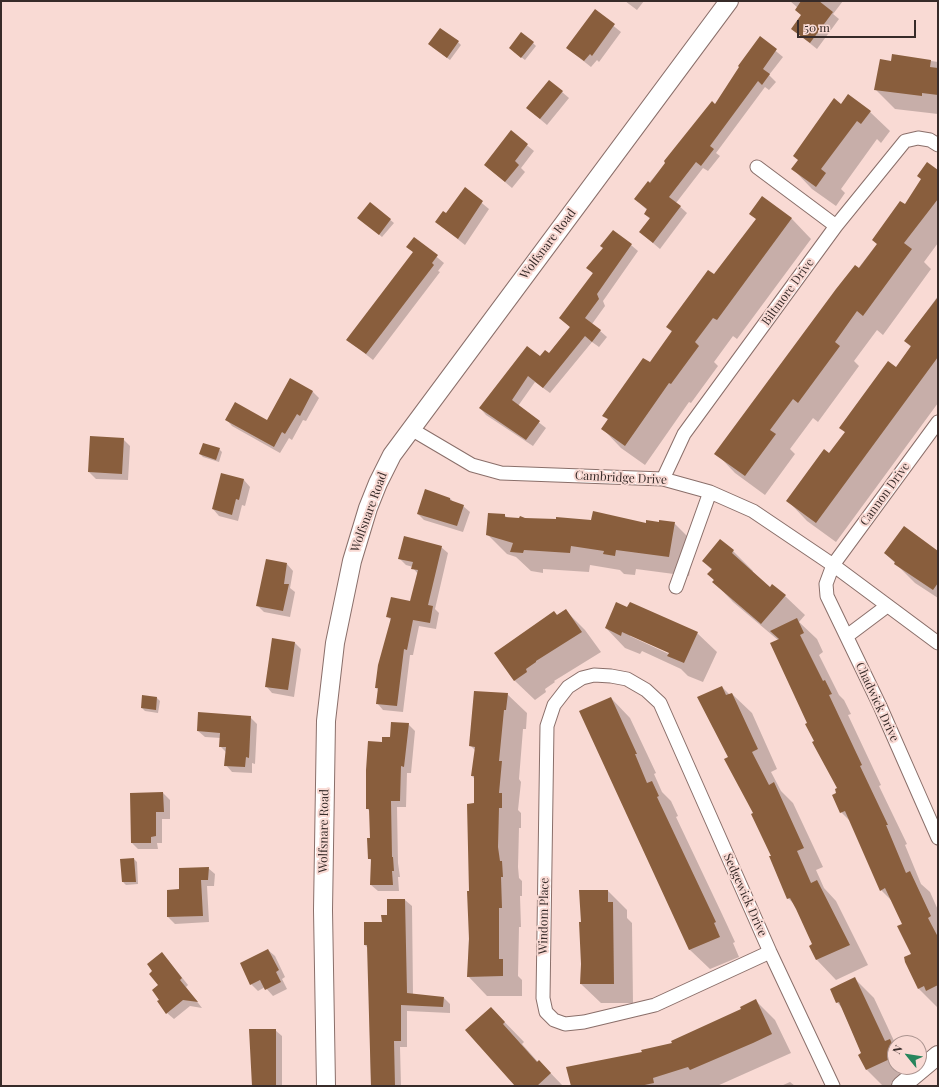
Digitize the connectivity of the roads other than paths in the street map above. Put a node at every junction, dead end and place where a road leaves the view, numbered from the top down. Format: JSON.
{"nodes":[{"id":1,"x":729,"y":1,"type":"edge"},
{"id":2,"x":938,"y":145,"type":"edge"},
{"id":3,"x":757,"y":167,"type":"dead end"},
{"id":4,"x":836,"y":226,"type":"junction"},
{"id":5,"x":938,"y":422,"type":"edge"},
{"id":6,"x":411,"y":429,"type":"junction"},
{"id":7,"x":663,"y":478,"type":"junction"},
{"id":8,"x":710,"y":492,"type":"junction"},
{"id":9,"x":832,"y":565,"type":"junction"},
{"id":10,"x":676,"y":587,"type":"dead end"},
{"id":11,"x":888,"y":606,"type":"junction"},
{"id":12,"x":847,"y":636,"type":"junction"},
{"id":13,"x":938,"y":643,"type":"edge"},
{"id":14,"x":660,"y":703,"type":"joint"},
{"id":15,"x":938,"y":838,"type":"edge"},
{"id":16,"x":770,"y":952,"type":"junction"},
{"id":17,"x":938,"y":1055,"type":"edge"},
{"id":18,"x":326,"y":1086,"type":"edge"},
{"id":19,"x":833,"y":1086,"type":"edge"},
{"id":20,"x":901,"y":1086,"type":"edge"}],
"edges":[{"from":1,"to":6,"type":"street","name":"Wolfsnare Road"},
{"from":2,"to":4,"type":"street","name":"Biltmore Drive"},
{"from":3,"to":4,"type":"street"},
{"from":4,"to":7,"type":"street","name":"Biltmore Drive"},
{"from":5,"to":9,"type":"street","name":"Cannon Drive"},
{"from":6,"to":7,"type":"street","name":"Cambridge Drive"},
{"from":6,"to":18,"type":"street","name":"Wolfsnare Road"},
{"from":7,"to":8,"type":"street","name":"Cambridge Drive"},
{"from":8,"to":9,"type":"street","name":"Cambridge Drive"},
{"from":8,"to":10,"type":"street"},
{"from":9,"to":11,"type":"street","name":"Cambridge Drive"},
{"from":9,"to":12,"type":"street","name":"Chadwick Drive"},
{"from":11,"to":12,"type":"street"},
{"from":11,"to":13,"type":"street","name":"Cambridge Drive"},
{"from":12,"to":15,"type":"street","name":"Chadwick Drive"},
{"from":14,"to":16,"type":"street","name":"Sedgewick Drive"},
{"from":14,"to":16,"type":"street","name":"Windom Place"},
{"from":16,"to":19,"type":"street","name":"Sedgewick Drive"},
{"from":17,"to":20,"type":"street"}]}
